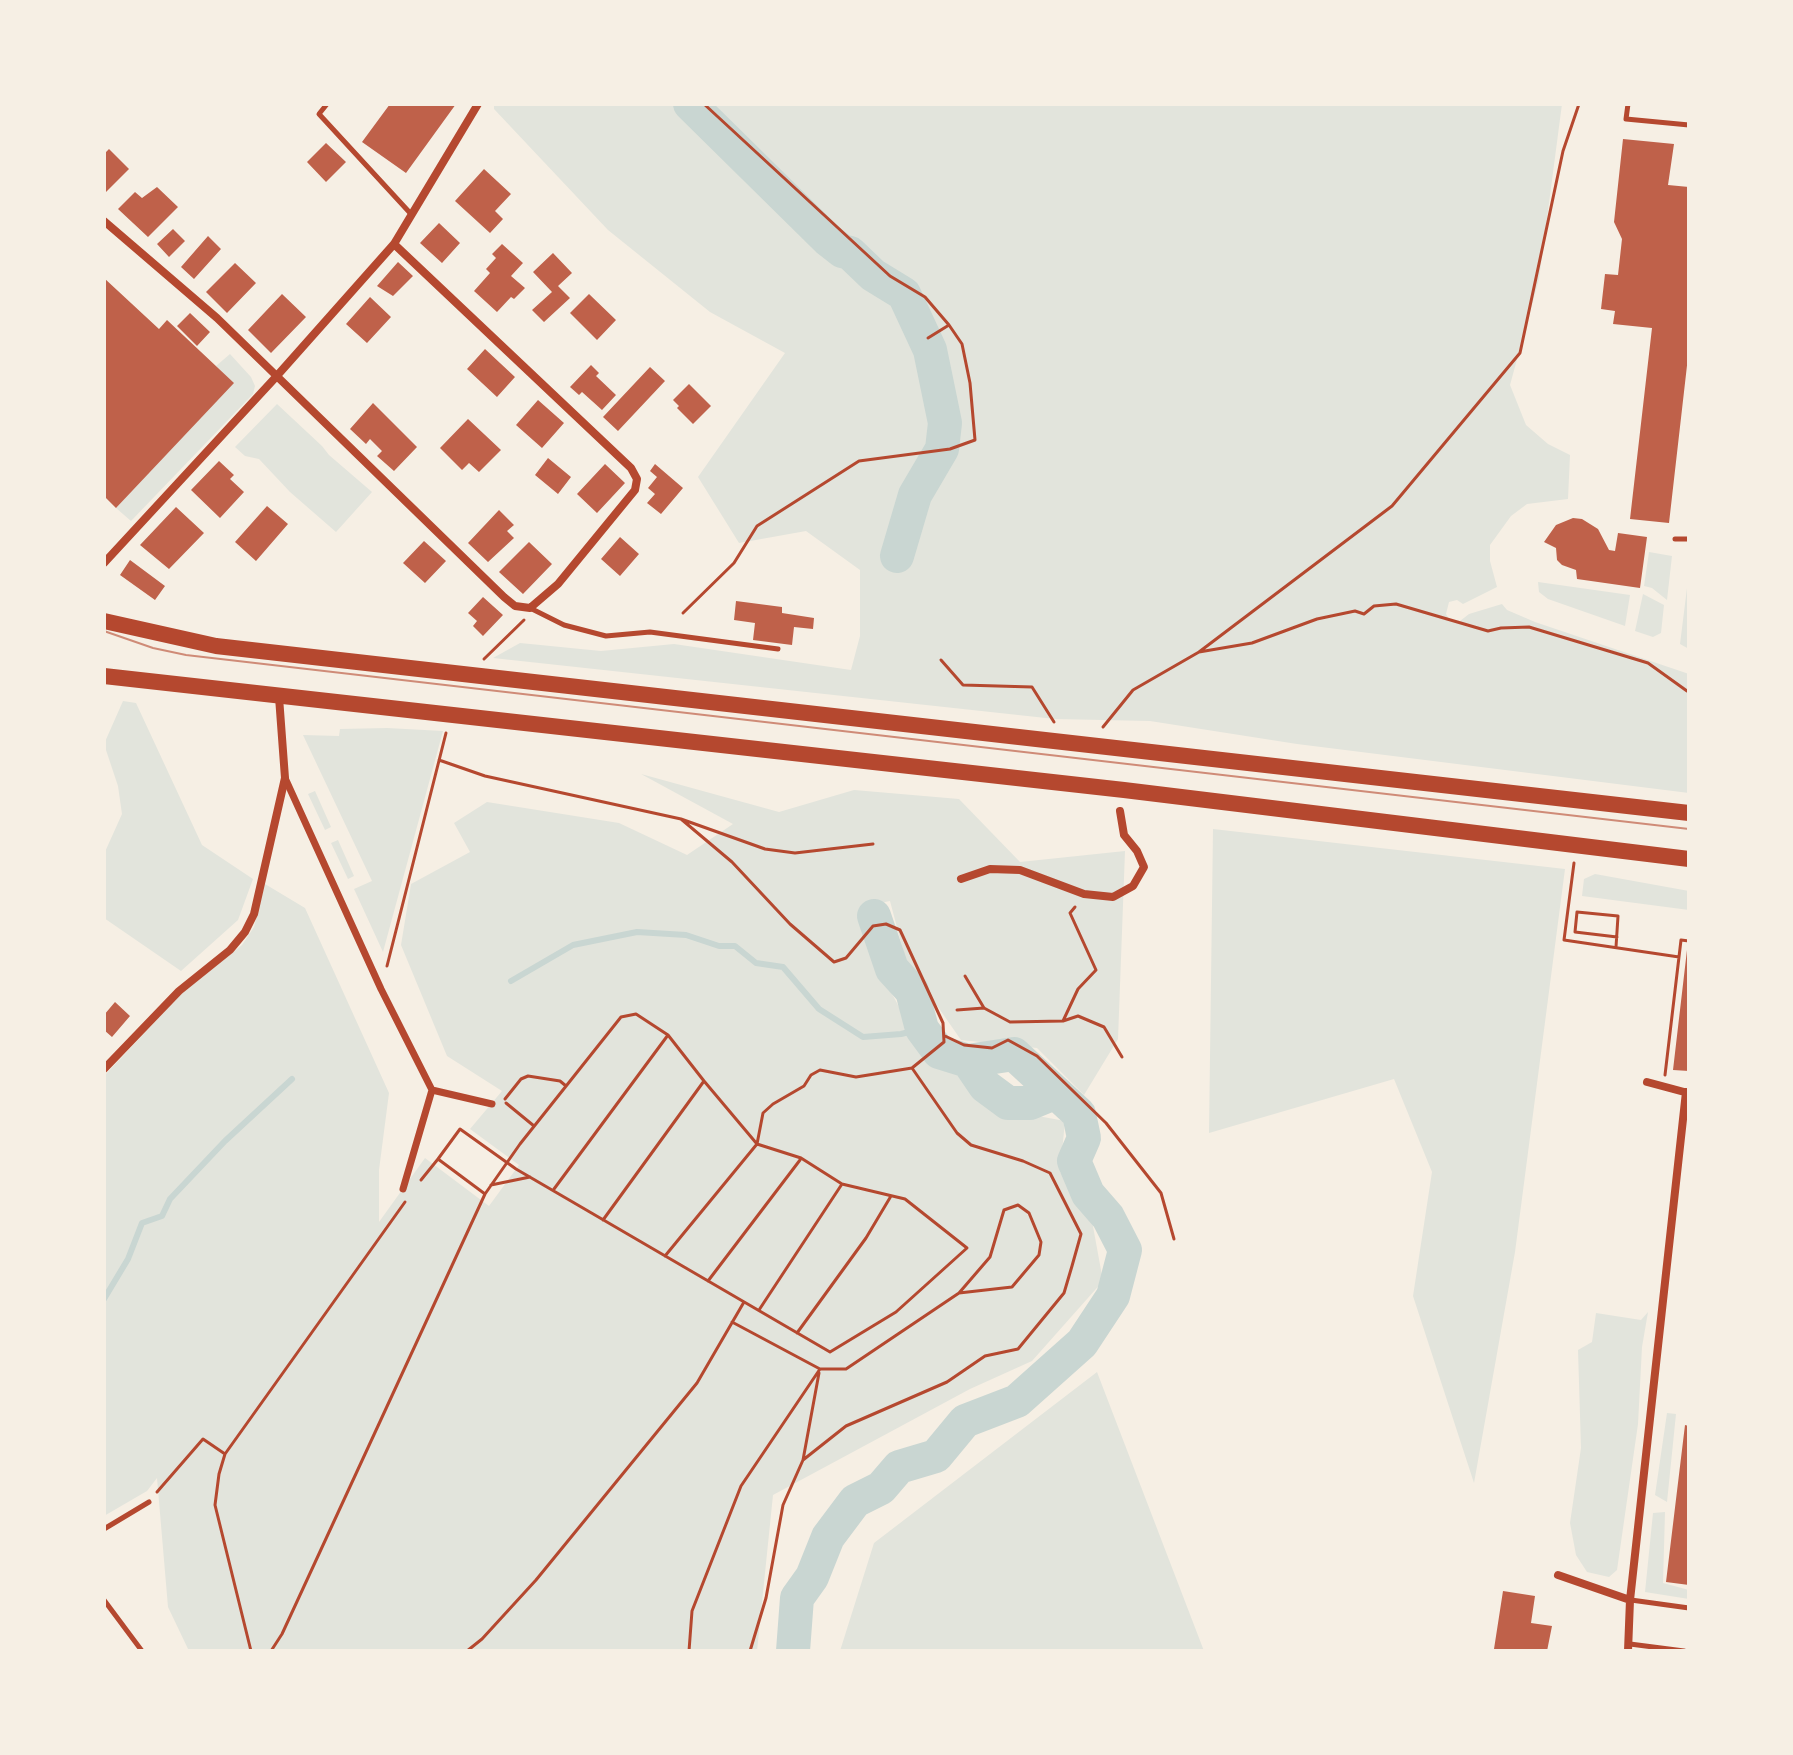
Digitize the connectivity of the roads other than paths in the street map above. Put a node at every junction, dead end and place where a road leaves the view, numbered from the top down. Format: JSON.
{"nodes":[{"id":1,"x":327,"y":104,"type":"edge"},
{"id":2,"x":478,"y":104,"type":"edge"},
{"id":3,"x":1628,"y":104,"type":"edge"},
{"id":4,"x":1689,"y":125,"type":"edge"},
{"id":5,"x":412,"y":215,"type":"junction"},
{"id":6,"x":104,"y":221,"type":"edge"},
{"id":7,"x":394,"y":244,"type":"junction"},
{"id":8,"x":275,"y":378,"type":"junction"},
{"id":9,"x":1675,"y":539,"type":"dead end"},
{"id":10,"x":1689,"y":539,"type":"edge"},
{"id":11,"x":104,"y":563,"type":"edge"},
{"id":12,"x":530,"y":608,"type":"junction"},
{"id":13,"x":105,"y":620,"type":"edge"},
{"id":14,"x":778,"y":649,"type":"dead end"},
{"id":15,"x":104,"y":676,"type":"edge"},
{"id":16,"x":279,"y":697,"type":"junction"},
{"id":17,"x":285,"y":778,"type":"junction"},
{"id":18,"x":1120,"y":811,"type":"dead end"},
{"id":19,"x":1689,"y":813,"type":"edge"},
{"id":20,"x":1687,"y":859,"type":"edge"},
{"id":21,"x":961,"y":879,"type":"dead end"},
{"id":22,"x":104,"y":1069,"type":"edge"},
{"id":23,"x":1647,"y":1082,"type":"dead end"},
{"id":24,"x":432,"y":1090,"type":"junction"},
{"id":25,"x":1687,"y":1093,"type":"edge"},
{"id":26,"x":494,"y":1106,"type":"road end"},
{"id":27,"x":406,"y":1192,"type":"road end"},
{"id":28,"x":149,"y":1502,"type":"road end"},
{"id":29,"x":104,"y":1529,"type":"edge"},
{"id":30,"x":1558,"y":1575,"type":"dead end"},
{"id":31,"x":104,"y":1600,"type":"edge"},
{"id":32,"x":1630,"y":1600,"type":"junction"},
{"id":33,"x":1689,"y":1608,"type":"edge"},
{"id":34,"x":1629,"y":1647,"type":"edge"},
{"id":35,"x":142,"y":1651,"type":"edge"},
{"id":36,"x":1684,"y":1651,"type":"edge"}],
"edges":[{"from":1,"to":5,"type":"lane"},
{"from":2,"to":5,"type":"street"},
{"from":3,"to":4,"type":"lane"},
{"from":5,"to":7,"type":"street"},
{"from":6,"to":8,"type":"street"},
{"from":7,"to":8,"type":"street"},
{"from":7,"to":12,"type":"street"},
{"from":8,"to":11,"type":"street"},
{"from":8,"to":12,"type":"street"},
{"from":9,"to":10,"type":"lane"},
{"from":12,"to":14,"type":"lane"},
{"from":13,"to":19,"type":"main road"},
{"from":15,"to":16,"type":"main road"},
{"from":16,"to":17,"type":"street"},
{"from":16,"to":20,"type":"main road"},
{"from":17,"to":22,"type":"street"},
{"from":17,"to":24,"type":"street"},
{"from":18,"to":21,"type":"street"},
{"from":23,"to":25,"type":"street"},
{"from":24,"to":26,"type":"street"},
{"from":24,"to":27,"type":"street"},
{"from":25,"to":32,"type":"street"},
{"from":28,"to":29,"type":"lane"},
{"from":30,"to":32,"type":"street"},
{"from":31,"to":35,"type":"lane"},
{"from":32,"to":33,"type":"lane"},
{"from":32,"to":34,"type":"street"},
{"from":34,"to":36,"type":"lane"}]}
